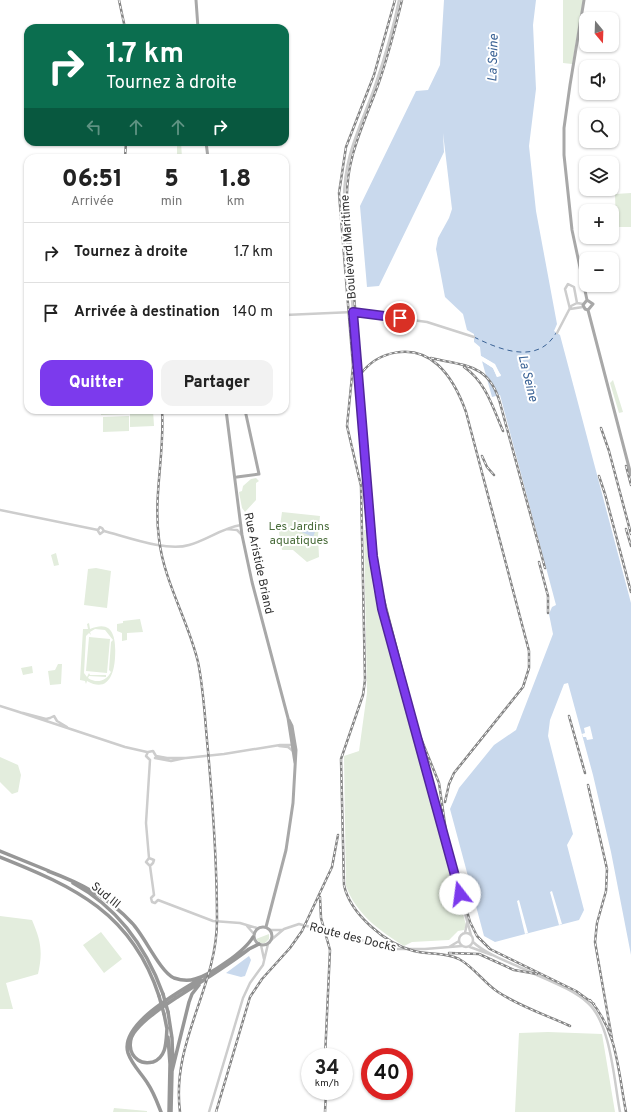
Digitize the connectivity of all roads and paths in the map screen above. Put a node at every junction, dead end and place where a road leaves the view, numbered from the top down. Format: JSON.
{"nodes":[{"id":1,"x":196,"y":0,"type":"edge"},
{"id":2,"x":399,"y":0,"type":"edge"},
{"id":3,"x":584,"y":0,"type":"edge"},
{"id":4,"x":198,"y":24,"type":"edge"},
{"id":5,"x":587,"y":300,"type":"junction"},
{"id":6,"x":577,"y":303,"type":"junction"},
{"id":7,"x":583,"y":305,"type":"junction"},
{"id":8,"x":570,"y":309,"type":"junction"},
{"id":9,"x":588,"y":310,"type":"junction"},
{"id":10,"x":353,"y":312,"type":"junction"},
{"id":11,"x":289,"y":315,"type":"edge"},
{"id":12,"x":557,"y":333,"type":"dead end"},
{"id":13,"x":474,"y":336,"type":"dead end"},
{"id":14,"x":226,"y":414,"type":"edge"},
{"id":15,"x":246,"y":414,"type":"edge"},
{"id":16,"x":233,"y":471,"type":"junction"},
{"id":17,"x":631,"y":475,"type":"edge"},
{"id":18,"x":237,"y":477,"type":"junction"},
{"id":19,"x":235,"y":483,"type":"junction"},
{"id":20,"x":0,"y":510,"type":"edge"},
{"id":21,"x":241,"y":527,"type":"junction"},
{"id":22,"x":227,"y":529,"type":"junction"},
{"id":23,"x":242,"y":535,"type":"junction"},
{"id":24,"x":0,"y":706,"type":"edge"},
{"id":25,"x":16,"y":711,"type":"junction"},
{"id":26,"x":50,"y":718,"type":"junction"},
{"id":27,"x":288,"y":718,"type":"junction"},
{"id":28,"x":50,"y":722,"type":"junction"},
{"id":29,"x":56,"y":722,"type":"junction"},
{"id":30,"x":292,"y":738,"type":"junction"},
{"id":31,"x":295,"y":742,"type":"junction"},
{"id":32,"x":293,"y":745,"type":"junction"},
{"id":33,"x":287,"y":746,"type":"junction"},
{"id":34,"x":133,"y":749,"type":"junction"},
{"id":35,"x":294,"y":751,"type":"junction"},
{"id":36,"x":148,"y":752,"type":"junction"},
{"id":37,"x":146,"y":756,"type":"junction"},
{"id":38,"x":155,"y":757,"type":"junction"},
{"id":39,"x":150,"y":760,"type":"junction"},
{"id":40,"x":0,"y":851,"type":"edge"},
{"id":41,"x":0,"y":857,"type":"edge"},
{"id":42,"x":149,"y":858,"type":"junction"},
{"id":43,"x":150,"y":866,"type":"junction"},
{"id":44,"x":48,"y":871,"type":"junction"},
{"id":45,"x":154,"y":895,"type":"junction"},
{"id":46,"x":158,"y":900,"type":"junction"},
{"id":47,"x":467,"y":923,"type":"junction"},
{"id":48,"x":247,"y":926,"type":"junction"},
{"id":49,"x":266,"y":927,"type":"junction"},
{"id":50,"x":257,"y":928,"type":"junction"},
{"id":51,"x":270,"y":930,"type":"junction"},
{"id":52,"x":284,"y":930,"type":"junction"},
{"id":53,"x":465,"y":933,"type":"junction"},
{"id":54,"x":254,"y":935,"type":"junction"},
{"id":55,"x":471,"y":935,"type":"junction"},
{"id":56,"x":271,"y":940,"type":"junction"},
{"id":57,"x":459,"y":941,"type":"junction"},
{"id":58,"x":473,"y":942,"type":"junction"},
{"id":59,"x":268,"y":944,"type":"junction"},
{"id":60,"x":260,"y":945,"type":"junction"},
{"id":61,"x":462,"y":946,"type":"junction"},
{"id":62,"x":470,"y":946,"type":"junction"},
{"id":63,"x":447,"y":948,"type":"junction"},
{"id":64,"x":494,"y":956,"type":"junction"},
{"id":65,"x":264,"y":962,"type":"junction"},
{"id":66,"x":211,"y":971,"type":"junction"},
{"id":67,"x":209,"y":976,"type":"junction"},
{"id":68,"x":161,"y":995,"type":"junction"},
{"id":69,"x":166,"y":1013,"type":"junction"},
{"id":70,"x":167,"y":1028,"type":"junction"},
{"id":71,"x":172,"y":1071,"type":"junction"},
{"id":72,"x":161,"y":1112,"type":"edge"},
{"id":73,"x":170,"y":1112,"type":"edge"},
{"id":74,"x":210,"y":1112,"type":"edge"},
{"id":75,"x":620,"y":1112,"type":"edge"}],
"edges":[{"from":1,"to":4,"type":"main road"},
{"from":2,"to":10,"type":"street","name":"Boulevard Maritime"},
{"from":3,"to":5,"type":"main road"},
{"from":5,"to":7,"type":"main road"},
{"from":5,"to":9,"type":"main road"},
{"from":6,"to":7,"type":"street"},
{"from":6,"to":8,"type":"street"},
{"from":6,"to":8,"type":"street"},
{"from":7,"to":8,"type":"street"},
{"from":7,"to":9,"type":"main road"},
{"from":8,"to":12,"type":"street"},
{"from":9,"to":17,"type":"main road"},
{"from":10,"to":11,"type":"street"},
{"from":10,"to":13,"type":"street"},
{"from":10,"to":47,"type":"street","name":"Boulevard Maritime"},
{"from":14,"to":16,"type":"main road","name":"Rue Aristide Briand"},
{"from":15,"to":18,"type":"main road"},
{"from":16,"to":18,"type":"main road"},
{"from":16,"to":19,"type":"main road","name":"Rue Aristide Briand"},
{"from":18,"to":19,"type":"main road"},
{"from":19,"to":21,"type":"main road","name":"Rue Aristide Briand"},
{"from":20,"to":22,"type":"street"},
{"from":21,"to":22,"type":"street"},
{"from":21,"to":23,"type":"main road","name":"Rue Aristide Briand"},
{"from":22,"to":23,"type":"street"},
{"from":23,"to":27,"type":"main road","name":"Rue Aristide Briand"},
{"from":24,"to":25,"type":"street"},
{"from":25,"to":26,"type":"street"},
{"from":25,"to":28,"type":"street"},
{"from":26,"to":28,"type":"street"},
{"from":26,"to":29,"type":"street"},
{"from":27,"to":30,"type":"main road","name":"Rue Aristide Briand"},
{"from":27,"to":31,"type":"main road","name":"Rue Aristide Briand"},
{"from":28,"to":29,"type":"street"},
{"from":29,"to":34,"type":"street"},
{"from":30,"to":32,"type":"main road","name":"Rue Aristide Briand"},
{"from":30,"to":33,"type":"street"},
{"from":31,"to":32,"type":"street"},
{"from":31,"to":35,"type":"main road","name":"Rue Aristide Briand"},
{"from":32,"to":33,"type":"street"},
{"from":32,"to":35,"type":"main road","name":"Rue Aristide Briand"},
{"from":33,"to":35,"type":"street"},
{"from":33,"to":38,"type":"street"},
{"from":34,"to":36,"type":"street"},
{"from":34,"to":37,"type":"street"},
{"from":35,"to":49,"type":"main road","name":"Rue Aristide Briand"},
{"from":36,"to":37,"type":"street"},
{"from":36,"to":38,"type":"street"},
{"from":37,"to":39,"type":"street"},
{"from":38,"to":39,"type":"street"},
{"from":39,"to":42,"type":"street"},
{"from":40,"to":44,"type":"highway","name":"Sud III"},
{"from":41,"to":68,"type":"highway","name":"Sud III"},
{"from":42,"to":43,"type":"street"},
{"from":42,"to":43,"type":"street"},
{"from":43,"to":45,"type":"street"},
{"from":44,"to":66,"type":"highway"},
{"from":44,"to":68,"type":"highway","name":"Sud III"},
{"from":45,"to":46,"type":"street"},
{"from":45,"to":46,"type":"street"},
{"from":46,"to":48,"type":"street"},
{"from":47,"to":53,"type":"street","name":"Boulevard Maritime"},
{"from":47,"to":55,"type":"street","name":"Boulevard Maritime"},
{"from":48,"to":50,"type":"street"},
{"from":48,"to":54,"type":"street"},
{"from":49,"to":50,"type":"main road"},
{"from":49,"to":51,"type":"main road"},
{"from":50,"to":54,"type":"main road"},
{"from":51,"to":52,"type":"street"},
{"from":51,"to":56,"type":"main road"},
{"from":52,"to":56,"type":"street"},
{"from":52,"to":63,"type":"street","name":"Route des Docks"},
{"from":53,"to":55,"type":"street"},
{"from":53,"to":57,"type":"street"},
{"from":54,"to":60,"type":"main road"},
{"from":54,"to":66,"type":"highway"},
{"from":55,"to":58,"type":"street"},
{"from":56,"to":59,"type":"main road"},
{"from":57,"to":61,"type":"street"},
{"from":57,"to":63,"type":"street","name":"Route des Docks"},
{"from":58,"to":62,"type":"street"},
{"from":58,"to":64,"type":"street"},
{"from":59,"to":60,"type":"main road"},
{"from":59,"to":65,"type":"street"},
{"from":60,"to":65,"type":"street"},
{"from":60,"to":67,"type":"highway"},
{"from":61,"to":62,"type":"street"},
{"from":61,"to":63,"type":"street","name":"Route des Docks"},
{"from":62,"to":64,"type":"street"},
{"from":64,"to":75,"type":"street"},
{"from":65,"to":74,"type":"street"},
{"from":66,"to":72,"type":"highway"},
{"from":67,"to":70,"type":"highway"},
{"from":67,"to":71,"type":"highway"},
{"from":68,"to":69,"type":"highway","bridge":true},
{"from":69,"to":70,"type":"highway"},
{"from":69,"to":71,"type":"highway"},
{"from":70,"to":73,"type":"highway"},
{"from":71,"to":73,"type":"highway"}]}
